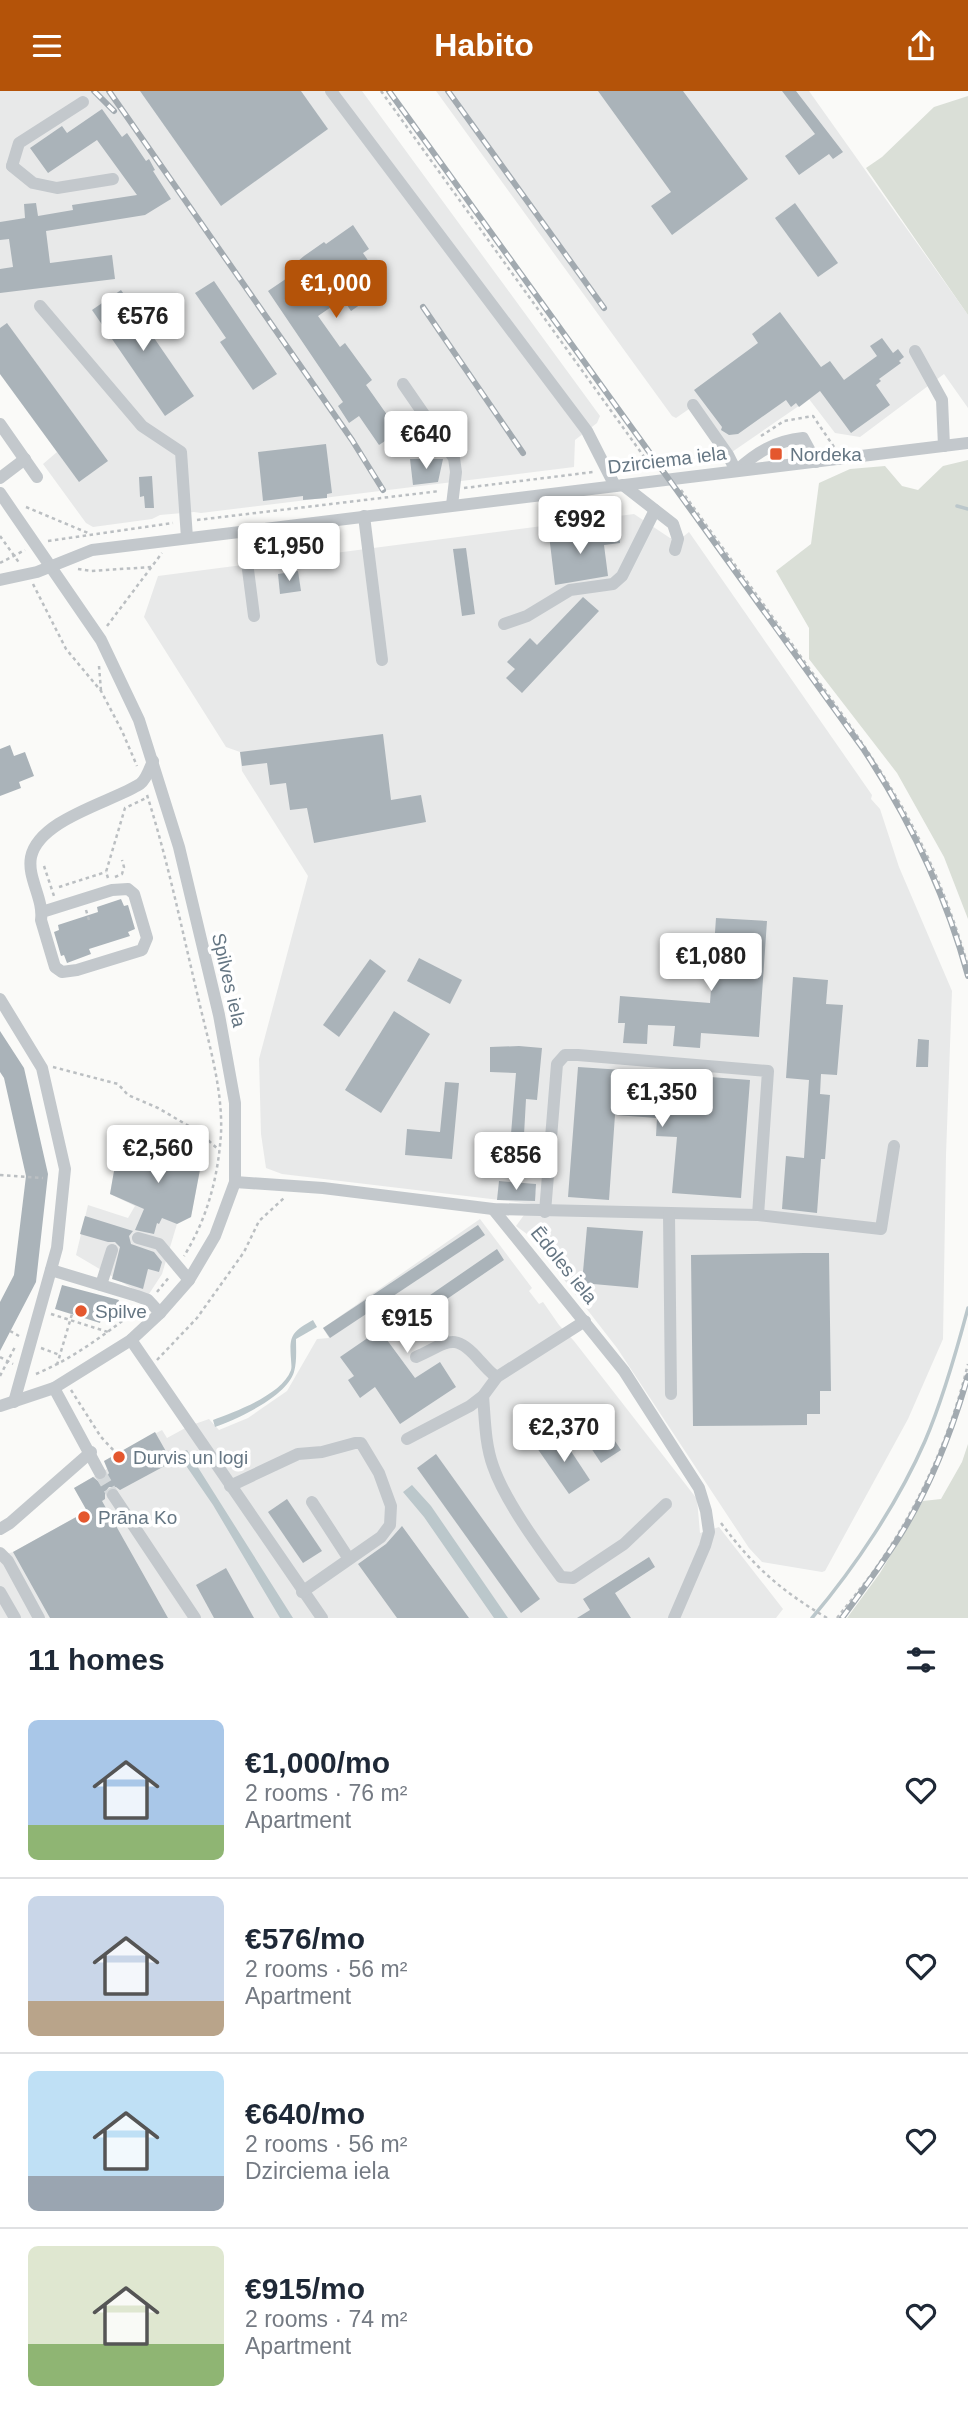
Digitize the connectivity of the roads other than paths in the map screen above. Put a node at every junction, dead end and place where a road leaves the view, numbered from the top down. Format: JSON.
{"nodes":[{"id":1,"x":331,"y":91,"type":"edge"},
{"id":2,"x":83,"y":102,"type":"dead end"},
{"id":3,"x":6,"y":168,"type":"edge"},
{"id":4,"x":113,"y":179,"type":"dead end"},
{"id":5,"x":40,"y":306,"type":"dead end"},
{"id":6,"x":915,"y":351,"type":"dead end"},
{"id":7,"x":403,"y":384,"type":"dead end"},
{"id":8,"x":693,"y":405,"type":"dead end"},
{"id":9,"x":0,"y":424,"type":"edge"},
{"id":10,"x":968,"y":443,"type":"edge"},
{"id":11,"x":944,"y":446,"type":"junction"},
{"id":12,"x":25,"y":459,"type":"junction"},
{"id":13,"x":816,"y":462,"type":"junction"},
{"id":14,"x":736,"y":471,"type":"junction"},
{"id":15,"x":37,"y":477,"type":"dead end"},
{"id":16,"x":0,"y":478,"type":"edge"},
{"id":17,"x":619,"y":485,"type":"junction"},
{"id":18,"x":0,"y":493,"type":"edge"},
{"id":19,"x":452,"y":505,"type":"junction"},
{"id":20,"x":655,"y":510,"type":"junction"},
{"id":21,"x":365,"y":516,"type":"junction"},
{"id":22,"x":243,"y":531,"type":"junction"},
{"id":23,"x":187,"y":538,"type":"junction"},
{"id":24,"x":675,"y":550,"type":"dead end"},
{"id":25,"x":52,"y":567,"type":"junction"},
{"id":26,"x":0,"y":580,"type":"edge"},
{"id":27,"x":254,"y":616,"type":"dead end"},
{"id":28,"x":504,"y":624,"type":"dead end"},
{"id":29,"x":382,"y":660,"type":"dead end"},
{"id":30,"x":153,"y":761,"type":"junction"},
{"id":31,"x":143,"y":783,"type":"junction"},
{"id":32,"x":164,"y":794,"type":"junction"},
{"id":33,"x":42,"y":912,"type":"junction"},
{"id":34,"x":0,"y":999,"type":"edge"},
{"id":35,"x":894,"y":1146,"type":"dead end"},
{"id":36,"x":235,"y":1182,"type":"junction"},
{"id":37,"x":493,"y":1209,"type":"junction"},
{"id":38,"x":545,"y":1212,"type":"junction"},
{"id":39,"x":669,"y":1214,"type":"junction"},
{"id":40,"x":758,"y":1215,"type":"junction"},
{"id":41,"x":138,"y":1238,"type":"dead end"},
{"id":42,"x":112,"y":1250,"type":"dead end"},
{"id":43,"x":51,"y":1270,"type":"junction"},
{"id":44,"x":189,"y":1280,"type":"junction"},
{"id":45,"x":101,"y":1285,"type":"junction"},
{"id":46,"x":160,"y":1313,"type":"junction"},
{"id":47,"x":585,"y":1321,"type":"junction"},
{"id":48,"x":131,"y":1340,"type":"junction"},
{"id":49,"x":416,"y":1357,"type":"dead end"},
{"id":50,"x":497,"y":1377,"type":"junction"},
{"id":51,"x":54,"y":1388,"type":"junction"},
{"id":52,"x":671,"y":1394,"type":"dead end"},
{"id":53,"x":483,"y":1396,"type":"junction"},
{"id":54,"x":14,"y":1402,"type":"junction"},
{"id":55,"x":0,"y":1406,"type":"edge"},
{"id":56,"x":407,"y":1439,"type":"dead end"},
{"id":57,"x":91,"y":1452,"type":"junction"},
{"id":58,"x":100,"y":1473,"type":"tunnel mouth"},
{"id":59,"x":230,"y":1486,"type":"junction"},
{"id":60,"x":113,"y":1495,"type":"tunnel mouth"},
{"id":61,"x":312,"y":1502,"type":"dead end"},
{"id":62,"x":666,"y":1504,"type":"dead end"},
{"id":63,"x":0,"y":1529,"type":"edge"},
{"id":64,"x":0,"y":1553,"type":"edge"},
{"id":65,"x":348,"y":1559,"type":"junction"},
{"id":66,"x":302,"y":1591,"type":"junction"},
{"id":67,"x":0,"y":1592,"type":"edge"},
{"id":68,"x":15,"y":1618,"type":"edge"},
{"id":69,"x":39,"y":1618,"type":"edge"},
{"id":70,"x":195,"y":1618,"type":"edge"},
{"id":71,"x":322,"y":1618,"type":"edge"},
{"id":72,"x":674,"y":1618,"type":"edge"}],
"edges":[{"from":1,"to":17,"type":"street"},
{"from":2,"to":3,"type":"street"},
{"from":3,"to":4,"type":"street"},
{"from":5,"to":23,"type":"street"},
{"from":6,"to":11,"type":"street"},
{"from":7,"to":19,"type":"street"},
{"from":8,"to":14,"type":"street"},
{"from":9,"to":12,"type":"street"},
{"from":10,"to":11,"type":"street","name":"Dzirciema iela"},
{"from":11,"to":13,"type":"street","name":"Dzirciema iela"},
{"from":12,"to":15,"type":"street"},
{"from":12,"to":16,"type":"street"},
{"from":13,"to":14,"type":"street","name":"Dzirciema iela"},
{"from":13,"to":14,"type":"street"},
{"from":14,"to":17,"type":"street","name":"Dzirciema iela"},
{"from":17,"to":19,"type":"street","name":"Dzirciema iela"},
{"from":17,"to":20,"type":"street"},
{"from":18,"to":25,"type":"street","name":"Spilves iela"},
{"from":19,"to":21,"type":"street","name":"Dzirciema iela"},
{"from":20,"to":24,"type":"street"},
{"from":20,"to":28,"type":"street"},
{"from":21,"to":22,"type":"street","name":"Dzirciema iela"},
{"from":21,"to":29,"type":"street"},
{"from":22,"to":23,"type":"street","name":"Dzirciema iela"},
{"from":22,"to":27,"type":"street"},
{"from":23,"to":25,"type":"street","name":"Dzirciema iela"},
{"from":25,"to":26,"type":"street","name":"Dzirciema iela"},
{"from":25,"to":30,"type":"street","name":"Spilves iela"},
{"from":30,"to":31,"type":"street"},
{"from":30,"to":32,"type":"street","name":"Spilves iela"},
{"from":31,"to":32,"type":"street"},
{"from":31,"to":33,"type":"street"},
{"from":32,"to":36,"type":"street","name":"Spilves iela"},
{"from":33,"to":33,"type":"street"},
{"from":34,"to":43,"type":"street"},
{"from":35,"to":40,"type":"street"},
{"from":36,"to":37,"type":"street"},
{"from":36,"to":44,"type":"street","name":"Spilves iela"},
{"from":37,"to":38,"type":"street"},
{"from":37,"to":47,"type":"street","name":"Ēdoles iela"},
{"from":38,"to":39,"type":"street"},
{"from":38,"to":40,"type":"street"},
{"from":39,"to":40,"type":"street"},
{"from":39,"to":52,"type":"street"},
{"from":41,"to":44,"type":"street"},
{"from":42,"to":45,"type":"street"},
{"from":43,"to":45,"type":"street"},
{"from":43,"to":54,"type":"street"},
{"from":44,"to":46,"type":"street","name":"Spilves iela"},
{"from":45,"to":46,"type":"street"},
{"from":46,"to":48,"type":"street","name":"Spilves iela"},
{"from":47,"to":50,"type":"street"},
{"from":47,"to":72,"type":"street","name":"Ēdoles iela"},
{"from":48,"to":51,"type":"street","name":"Spilves iela"},
{"from":48,"to":59,"type":"street"},
{"from":49,"to":50,"type":"street"},
{"from":50,"to":53,"type":"street"},
{"from":51,"to":54,"type":"street","name":"Spilves iela"},
{"from":51,"to":57,"type":"street"},
{"from":53,"to":56,"type":"street"},
{"from":53,"to":62,"type":"street"},
{"from":54,"to":55,"type":"street","name":"Spilves iela"},
{"from":57,"to":58,"type":"street"},
{"from":57,"to":63,"type":"street"},
{"from":59,"to":65,"type":"street"},
{"from":59,"to":66,"type":"street"},
{"from":60,"to":70,"type":"street"},
{"from":61,"to":65,"type":"street"},
{"from":64,"to":69,"type":"street"},
{"from":65,"to":66,"type":"street"},
{"from":66,"to":71,"type":"street"},
{"from":67,"to":68,"type":"street"}]}
